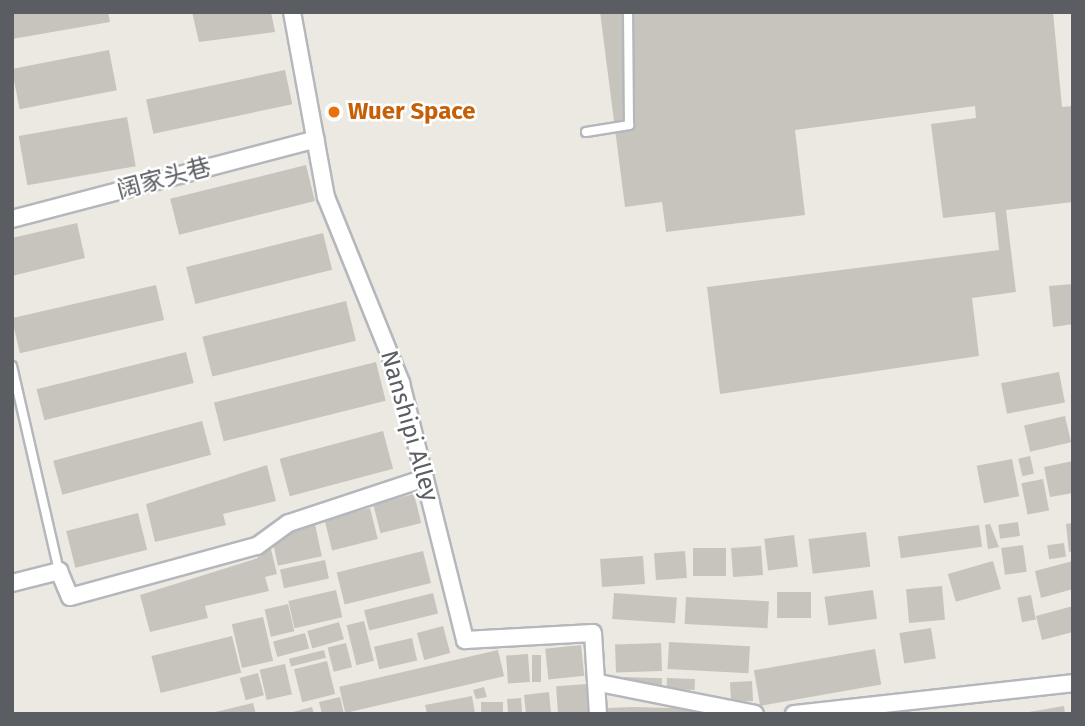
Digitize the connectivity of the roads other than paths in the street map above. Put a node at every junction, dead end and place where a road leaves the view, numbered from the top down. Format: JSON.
{"nodes":[{"id":1,"x":292,"y":12,"type":"edge"},
{"id":2,"x":628,"y":12,"type":"edge"},
{"id":3,"x":586,"y":132,"type":"dead end"},
{"id":4,"x":316,"y":139,"type":"junction"},
{"id":5,"x":12,"y":219,"type":"edge"},
{"id":6,"x":12,"y":366,"type":"edge"},
{"id":7,"x":425,"y":478,"type":"junction"},
{"id":8,"x":59,"y":571,"type":"junction"},
{"id":9,"x":12,"y":583,"type":"edge"},
{"id":10,"x":599,"y":683,"type":"junction"},
{"id":11,"x":1073,"y":683,"type":"edge"},
{"id":12,"x":598,"y":714,"type":"edge"},
{"id":13,"x":755,"y":714,"type":"edge"},
{"id":14,"x":794,"y":714,"type":"edge"}],
"edges":[{"from":1,"to":4,"type":"street","name":"Nanshipi Alley"},
{"from":2,"to":3,"type":"lane"},
{"from":4,"to":5,"type":"street","name":"阔家头巷"},
{"from":4,"to":7,"type":"street","name":"Nanshipi Alley"},
{"from":6,"to":8,"type":"lane"},
{"from":7,"to":8,"type":"street"},
{"from":7,"to":10,"type":"street","name":"Nanshipi Alley"},
{"from":8,"to":9,"type":"street"},
{"from":10,"to":12,"type":"street","name":"Nanshipi Alley"},
{"from":10,"to":13,"type":"street"},
{"from":11,"to":14,"type":"street"}]}
